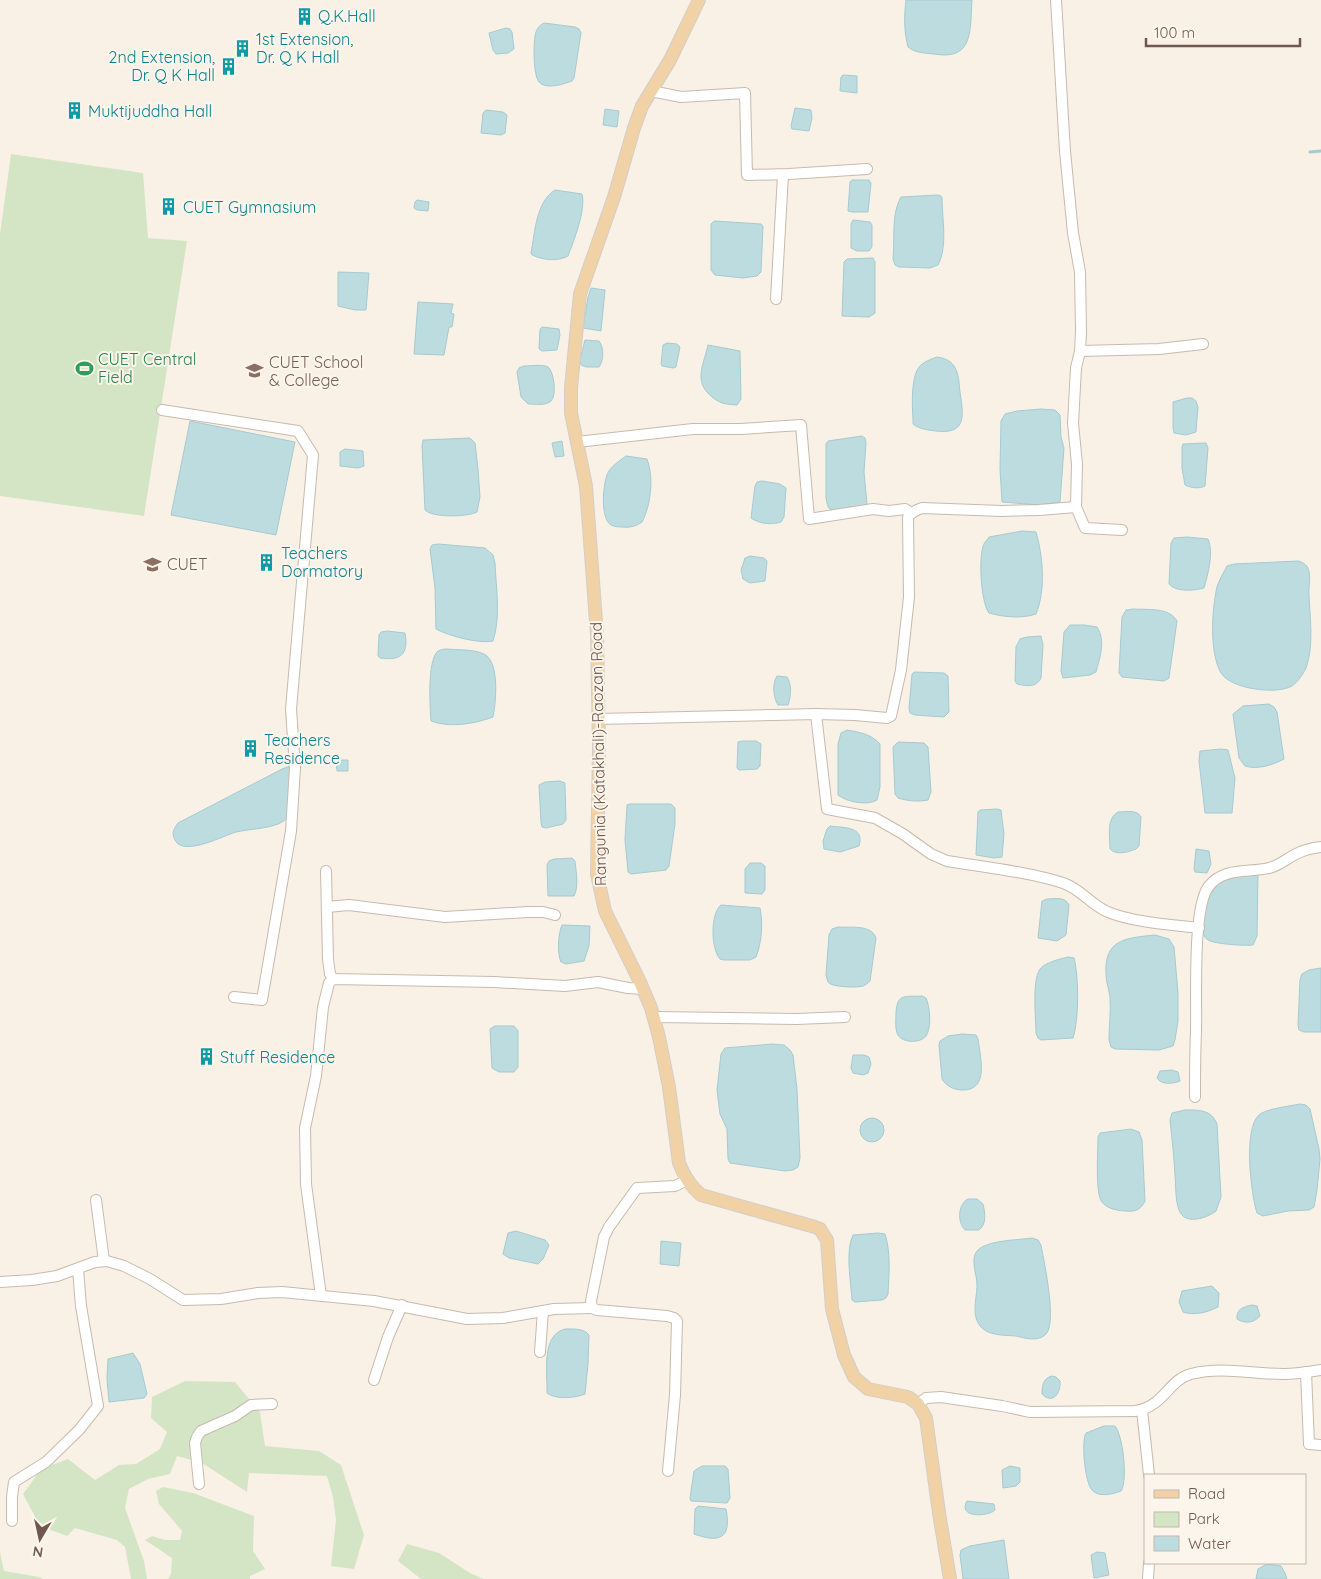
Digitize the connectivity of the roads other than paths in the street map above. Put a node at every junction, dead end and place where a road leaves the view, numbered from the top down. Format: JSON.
{"nodes":[{"id":1,"x":699,"y":0,"type":"edge"},
{"id":2,"x":1056,"y":0,"type":"edge"},
{"id":3,"x":651,"y":91,"type":"junction"},
{"id":4,"x":867,"y":169,"type":"dead end"},
{"id":5,"x":783,"y":175,"type":"junction"},
{"id":6,"x":776,"y":299,"type":"dead end"},
{"id":7,"x":1203,"y":344,"type":"dead end"},
{"id":8,"x":1080,"y":351,"type":"junction"},
{"id":9,"x":162,"y":410,"type":"dead end"},
{"id":10,"x":577,"y":442,"type":"junction"},
{"id":11,"x":1076,"y":506,"type":"junction"},
{"id":12,"x":911,"y":513,"type":"junction"},
{"id":13,"x":1122,"y":530,"type":"dead end"},
{"id":14,"x":816,"y":714,"type":"junction"},
{"id":15,"x":598,"y":719,"type":"junction"},
{"id":16,"x":1321,"y":847,"type":"edge"},
{"id":17,"x":326,"y":872,"type":"dead end"},
{"id":18,"x":327,"y":907,"type":"junction"},
{"id":19,"x":555,"y":915,"type":"dead end"},
{"id":20,"x":1199,"y":928,"type":"junction"},
{"id":21,"x":333,"y":979,"type":"junction"},
{"id":22,"x":643,"y":989,"type":"junction"},
{"id":23,"x":234,"y":997,"type":"dead end"},
{"id":24,"x":654,"y":1017,"type":"junction"},
{"id":25,"x":845,"y":1017,"type":"dead end"},
{"id":26,"x":1195,"y":1097,"type":"dead end"},
{"id":27,"x":687,"y":1180,"type":"junction"},
{"id":28,"x":96,"y":1200,"type":"dead end"},
{"id":29,"x":104,"y":1261,"type":"junction"},
{"id":30,"x":78,"y":1269,"type":"junction"},
{"id":31,"x":0,"y":1282,"type":"edge"},
{"id":32,"x":321,"y":1296,"type":"junction"},
{"id":33,"x":402,"y":1305,"type":"junction"},
{"id":34,"x":592,"y":1308,"type":"junction"},
{"id":35,"x":543,"y":1311,"type":"junction"},
{"id":36,"x":540,"y":1352,"type":"dead end"},
{"id":37,"x":1321,"y":1370,"type":"edge"},
{"id":38,"x":1306,"y":1372,"type":"junction"},
{"id":39,"x":374,"y":1380,"type":"dead end"},
{"id":40,"x":272,"y":1404,"type":"dead end"},
{"id":41,"x":918,"y":1404,"type":"junction"},
{"id":42,"x":1142,"y":1410,"type":"junction"},
{"id":43,"x":1321,"y":1445,"type":"edge"},
{"id":44,"x":668,"y":1470,"type":"dead end"},
{"id":45,"x":1149,"y":1474,"type":"edge"},
{"id":46,"x":199,"y":1484,"type":"dead end"},
{"id":47,"x":12,"y":1521,"type":"dead end"},
{"id":48,"x":1149,"y":1564,"type":"edge"},
{"id":49,"x":950,"y":1579,"type":"edge"},
{"id":50,"x":1148,"y":1579,"type":"edge"}],
"edges":[{"from":1,"to":3,"type":"main road","name":"Rangunia (Katakhali)-Raozan Road"},
{"from":2,"to":8,"type":"street"},
{"from":3,"to":5,"type":"street"},
{"from":3,"to":10,"type":"main road","name":"Rangunia (Katakhali)-Raozan Road"},
{"from":4,"to":5,"type":"street"},
{"from":5,"to":6,"type":"street"},
{"from":7,"to":8,"type":"street"},
{"from":8,"to":11,"type":"street"},
{"from":9,"to":23,"type":"street"},
{"from":10,"to":12,"type":"street"},
{"from":10,"to":15,"type":"main road","name":"Rangunia (Katakhali)-Raozan Road"},
{"from":11,"to":12,"type":"street"},
{"from":11,"to":13,"type":"street"},
{"from":12,"to":14,"type":"street"},
{"from":14,"to":15,"type":"street"},
{"from":14,"to":20,"type":"street"},
{"from":15,"to":22,"type":"main road","name":"Rangunia (Katakhali)-Raozan Road"},
{"from":16,"to":20,"type":"street"},
{"from":17,"to":18,"type":"street"},
{"from":18,"to":19,"type":"street"},
{"from":18,"to":21,"type":"street"},
{"from":20,"to":26,"type":"street"},
{"from":21,"to":22,"type":"street"},
{"from":21,"to":32,"type":"street"},
{"from":22,"to":24,"type":"main road","name":"Rangunia (Katakhali)-Raozan Road"},
{"from":24,"to":25,"type":"street"},
{"from":24,"to":27,"type":"main road","name":"Rangunia (Katakhali)-Raozan Road"},
{"from":27,"to":34,"type":"street"},
{"from":27,"to":41,"type":"main road","name":"Rangunia (Katakhali)-Raozan Road"},
{"from":28,"to":29,"type":"street"},
{"from":29,"to":30,"type":"street"},
{"from":29,"to":32,"type":"street"},
{"from":30,"to":31,"type":"street"},
{"from":30,"to":47,"type":"street"},
{"from":32,"to":33,"type":"street"},
{"from":33,"to":35,"type":"street"},
{"from":33,"to":39,"type":"street"},
{"from":34,"to":35,"type":"street"},
{"from":34,"to":44,"type":"street"},
{"from":35,"to":36,"type":"street"},
{"from":37,"to":38,"type":"street"},
{"from":38,"to":42,"type":"street"},
{"from":38,"to":43,"type":"street"},
{"from":40,"to":46,"type":"street"},
{"from":41,"to":42,"type":"street"},
{"from":41,"to":49,"type":"main road"},
{"from":42,"to":45,"type":"street"},
{"from":48,"to":50,"type":"street"}]}
